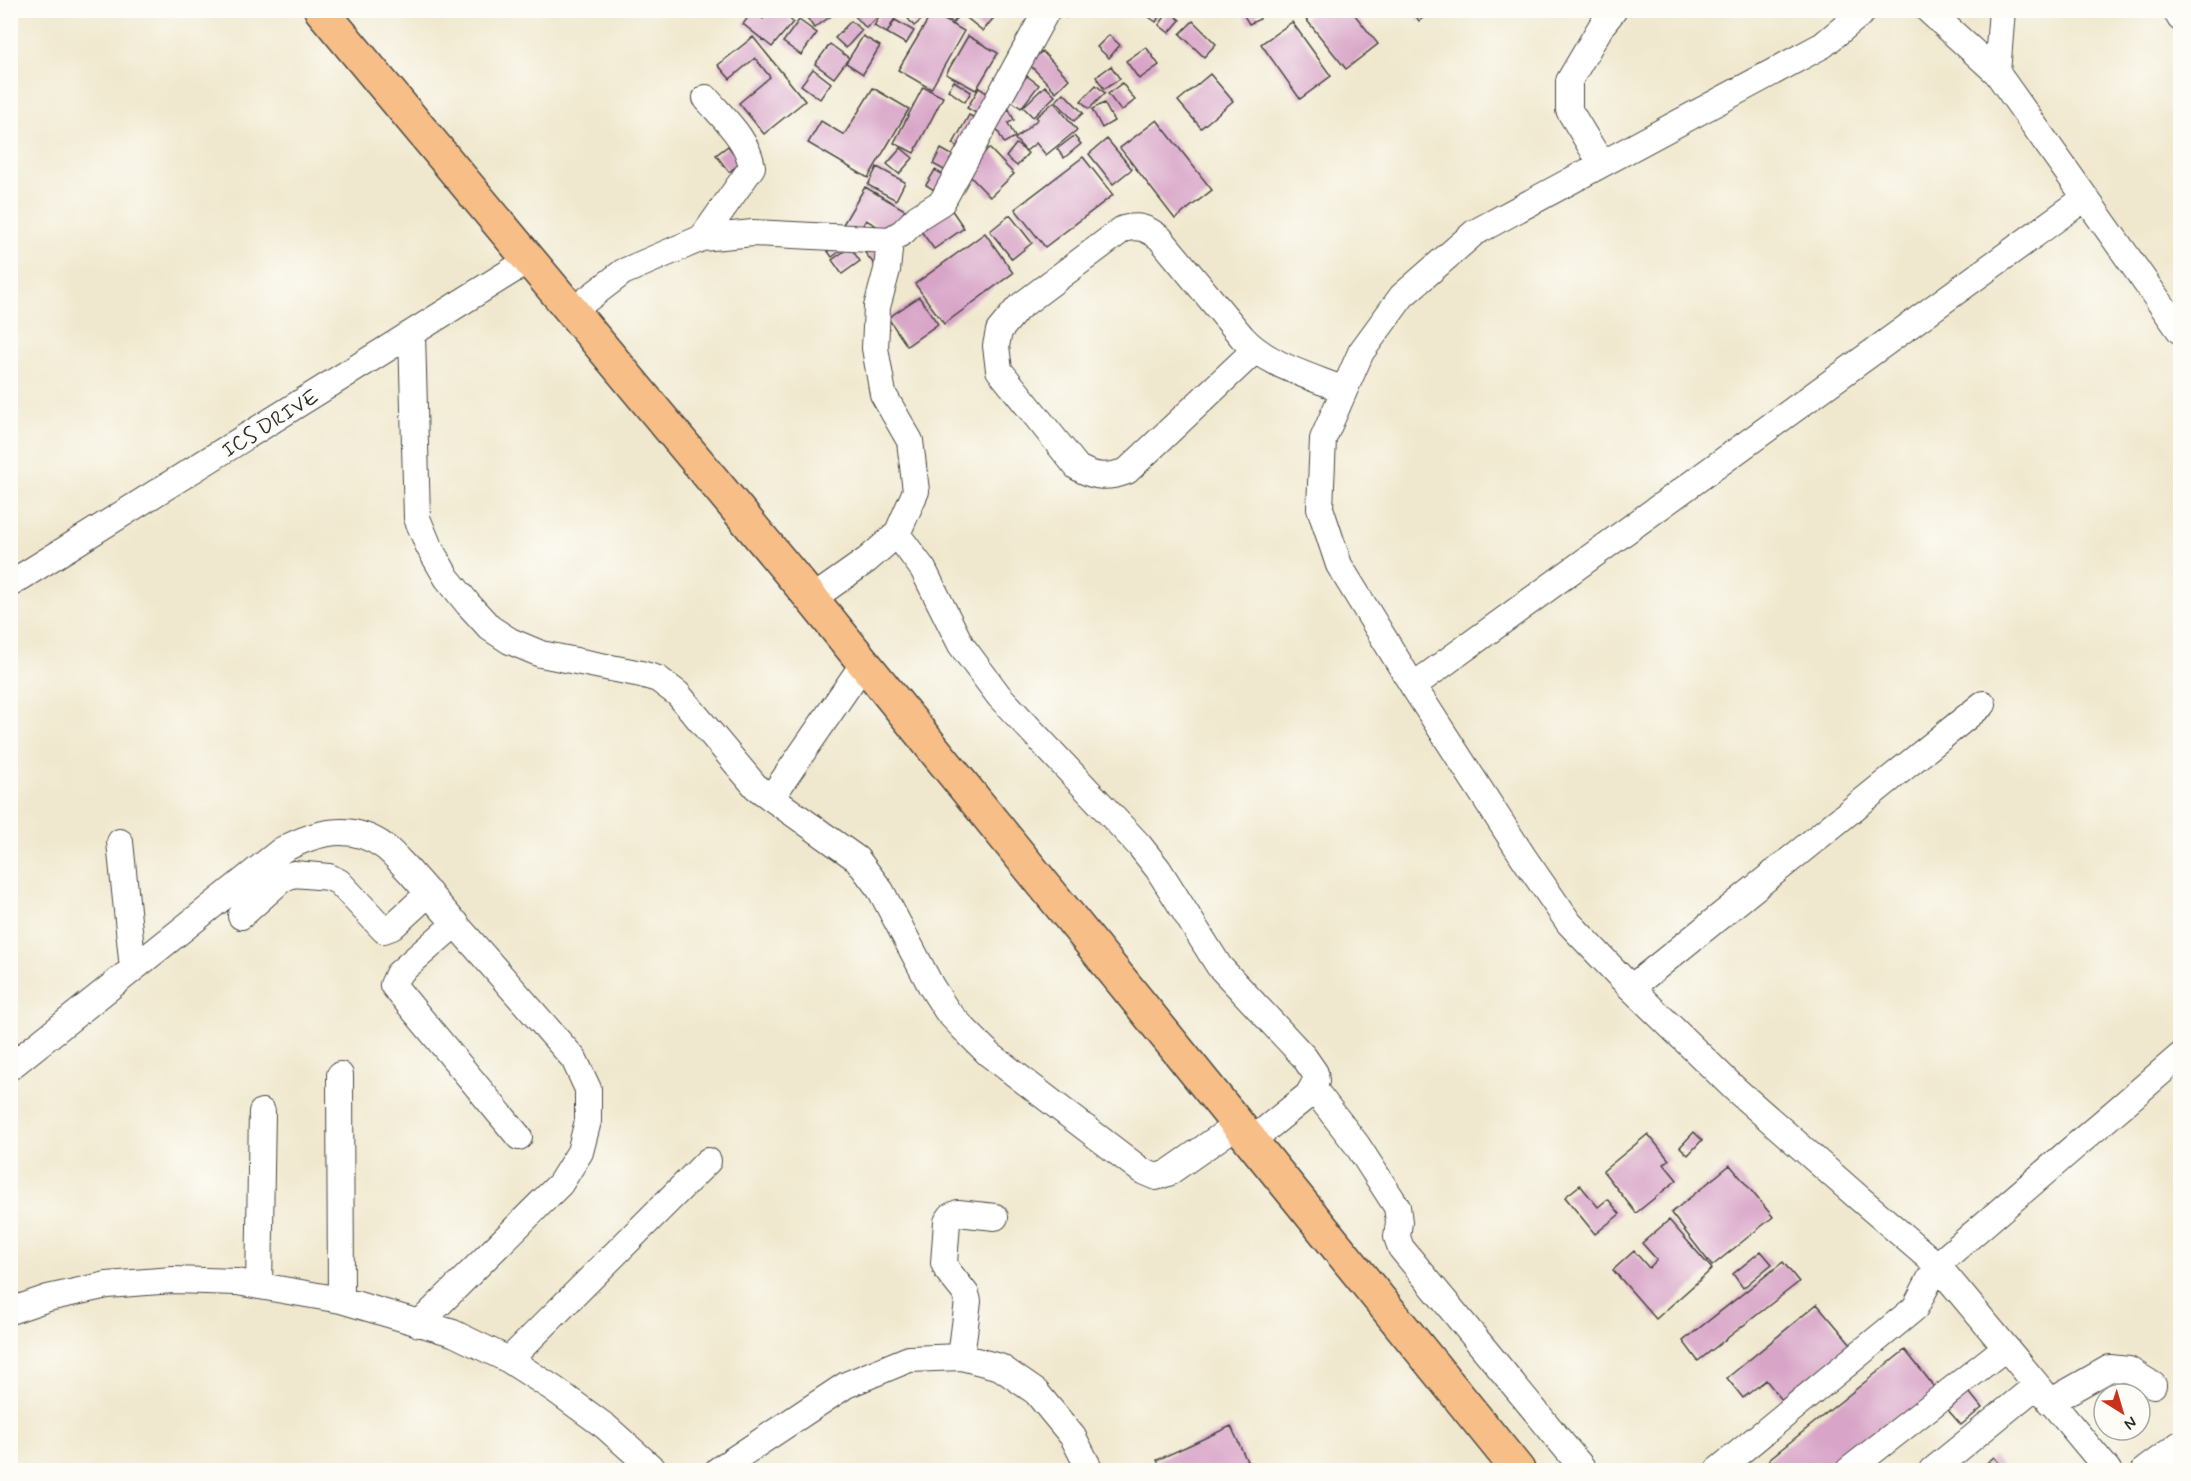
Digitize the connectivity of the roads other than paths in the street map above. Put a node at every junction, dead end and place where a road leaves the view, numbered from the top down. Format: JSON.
{"nodes":[{"id":1,"x":321,"y":10,"type":"edge"},
{"id":2,"x":1047,"y":10,"type":"edge"},
{"id":3,"x":1614,"y":10,"type":"edge"},
{"id":4,"x":1865,"y":10,"type":"edge"},
{"id":5,"x":1928,"y":10,"type":"edge"},
{"id":6,"x":2002,"y":10,"type":"edge"},
{"id":7,"x":2176,"y":10,"type":"edge"},
{"id":8,"x":2181,"y":18,"type":"edge"},
{"id":9,"x":1997,"y":73,"type":"junction"},
{"id":10,"x":706,"y":98,"type":"dead end"},
{"id":11,"x":1601,"y":163,"type":"junction"},
{"id":12,"x":2085,"y":198,"type":"junction"},
{"id":13,"x":702,"y":238,"type":"junction"},
{"id":14,"x":890,"y":240,"type":"junction"},
{"id":15,"x":529,"y":260,"type":"junction"},
{"id":16,"x":572,"y":311,"type":"junction"},
{"id":17,"x":2181,"y":331,"type":"edge"},
{"id":18,"x":412,"y":334,"type":"junction"},
{"id":19,"x":1255,"y":350,"type":"junction"},
{"id":20,"x":1344,"y":390,"type":"junction"},
{"id":21,"x":897,"y":534,"type":"junction"},
{"id":22,"x":10,"y":584,"type":"edge"},
{"id":23,"x":812,"y":599,"type":"junction"},
{"id":24,"x":864,"y":663,"type":"junction"},
{"id":25,"x":1413,"y":686,"type":"junction"},
{"id":26,"x":1983,"y":704,"type":"dead end"},
{"id":27,"x":771,"y":798,"type":"junction"},
{"id":28,"x":120,"y":842,"type":"dead end"},
{"id":29,"x":429,"y":893,"type":"junction"},
{"id":30,"x":241,"y":916,"type":"dead end"},
{"id":31,"x":456,"y":923,"type":"junction"},
{"id":32,"x":133,"y":969,"type":"junction"},
{"id":33,"x":1631,"y":988,"type":"junction"},
{"id":34,"x":2181,"y":1056,"type":"edge"},
{"id":35,"x":10,"y":1067,"type":"edge"},
{"id":36,"x":340,"y":1075,"type":"dead end"},
{"id":37,"x":1313,"y":1088,"type":"junction"},
{"id":38,"x":262,"y":1112,"type":"dead end"},
{"id":39,"x":1244,"y":1133,"type":"junction"},
{"id":40,"x":519,"y":1137,"type":"dead end"},
{"id":41,"x":708,"y":1161,"type":"dead end"},
{"id":42,"x":995,"y":1217,"type":"dead end"},
{"id":43,"x":1937,"y":1265,"type":"junction"},
{"id":44,"x":259,"y":1286,"type":"junction"},
{"id":45,"x":341,"y":1300,"type":"junction"},
{"id":46,"x":10,"y":1311,"type":"edge"},
{"id":47,"x":419,"y":1324,"type":"junction"},
{"id":48,"x":2006,"y":1348,"type":"junction"},
{"id":49,"x":961,"y":1357,"type":"junction"},
{"id":50,"x":509,"y":1360,"type":"junction"},
{"id":51,"x":2153,"y":1385,"type":"dead end"},
{"id":52,"x":2043,"y":1394,"type":"junction"},
{"id":53,"x":2181,"y":1444,"type":"edge"},
{"id":54,"x":654,"y":1470,"type":"edge"},
{"id":55,"x":718,"y":1470,"type":"edge"},
{"id":56,"x":1090,"y":1470,"type":"edge"},
{"id":57,"x":1518,"y":1470,"type":"edge"},
{"id":58,"x":1584,"y":1470,"type":"edge"},
{"id":59,"x":1718,"y":1470,"type":"edge"},
{"id":60,"x":1849,"y":1470,"type":"edge"},
{"id":61,"x":1933,"y":1470,"type":"edge"},
{"id":62,"x":2108,"y":1470,"type":"edge"},
{"id":63,"x":2145,"y":1470,"type":"edge"}],
"edges":[{"from":1,"to":15,"type":"main road"},
{"from":2,"to":14,"type":"street"},
{"from":3,"to":11,"type":"street"},
{"from":4,"to":11,"type":"street"},
{"from":5,"to":9,"type":"street"},
{"from":6,"to":9,"type":"street"},
{"from":7,"to":8,"type":"street"},
{"from":9,"to":12,"type":"street"},
{"from":10,"to":13,"type":"street"},
{"from":11,"to":20,"type":"street"},
{"from":12,"to":17,"type":"street"},
{"from":12,"to":25,"type":"street"},
{"from":13,"to":14,"type":"street"},
{"from":13,"to":16,"type":"street"},
{"from":14,"to":21,"type":"street"},
{"from":15,"to":16,"type":"main road"},
{"from":15,"to":18,"type":"street","name":"ICS DRIVE"},
{"from":16,"to":23,"type":"main road"},
{"from":18,"to":22,"type":"street","name":"ICS DRIVE"},
{"from":18,"to":27,"type":"street"},
{"from":19,"to":19,"type":"street"},
{"from":19,"to":20,"type":"street"},
{"from":20,"to":25,"type":"street"},
{"from":21,"to":23,"type":"street"},
{"from":21,"to":37,"type":"street"},
{"from":23,"to":24,"type":"main road"},
{"from":24,"to":27,"type":"street"},
{"from":24,"to":39,"type":"main road"},
{"from":25,"to":33,"type":"street"},
{"from":26,"to":33,"type":"street"},
{"from":27,"to":39,"type":"street"},
{"from":28,"to":32,"type":"street"},
{"from":29,"to":30,"type":"street"},
{"from":29,"to":31,"type":"street"},
{"from":29,"to":32,"type":"street"},
{"from":31,"to":40,"type":"street"},
{"from":31,"to":47,"type":"street"},
{"from":32,"to":35,"type":"street"},
{"from":33,"to":43,"type":"street"},
{"from":34,"to":43,"type":"street"},
{"from":36,"to":45,"type":"street"},
{"from":37,"to":39,"type":"street"},
{"from":37,"to":58,"type":"street"},
{"from":38,"to":44,"type":"street"},
{"from":39,"to":57,"type":"main road"},
{"from":41,"to":50,"type":"street"},
{"from":42,"to":49,"type":"street"},
{"from":43,"to":48,"type":"street"},
{"from":43,"to":59,"type":"street"},
{"from":44,"to":45,"type":"street"},
{"from":44,"to":46,"type":"street"},
{"from":45,"to":47,"type":"street"},
{"from":47,"to":50,"type":"street"},
{"from":48,"to":52,"type":"street"},
{"from":48,"to":60,"type":"street"},
{"from":49,"to":55,"type":"street"},
{"from":49,"to":56,"type":"street"},
{"from":50,"to":54,"type":"street"},
{"from":51,"to":52,"type":"street"},
{"from":52,"to":61,"type":"street"},
{"from":52,"to":62,"type":"street"},
{"from":53,"to":63,"type":"street"}]}
